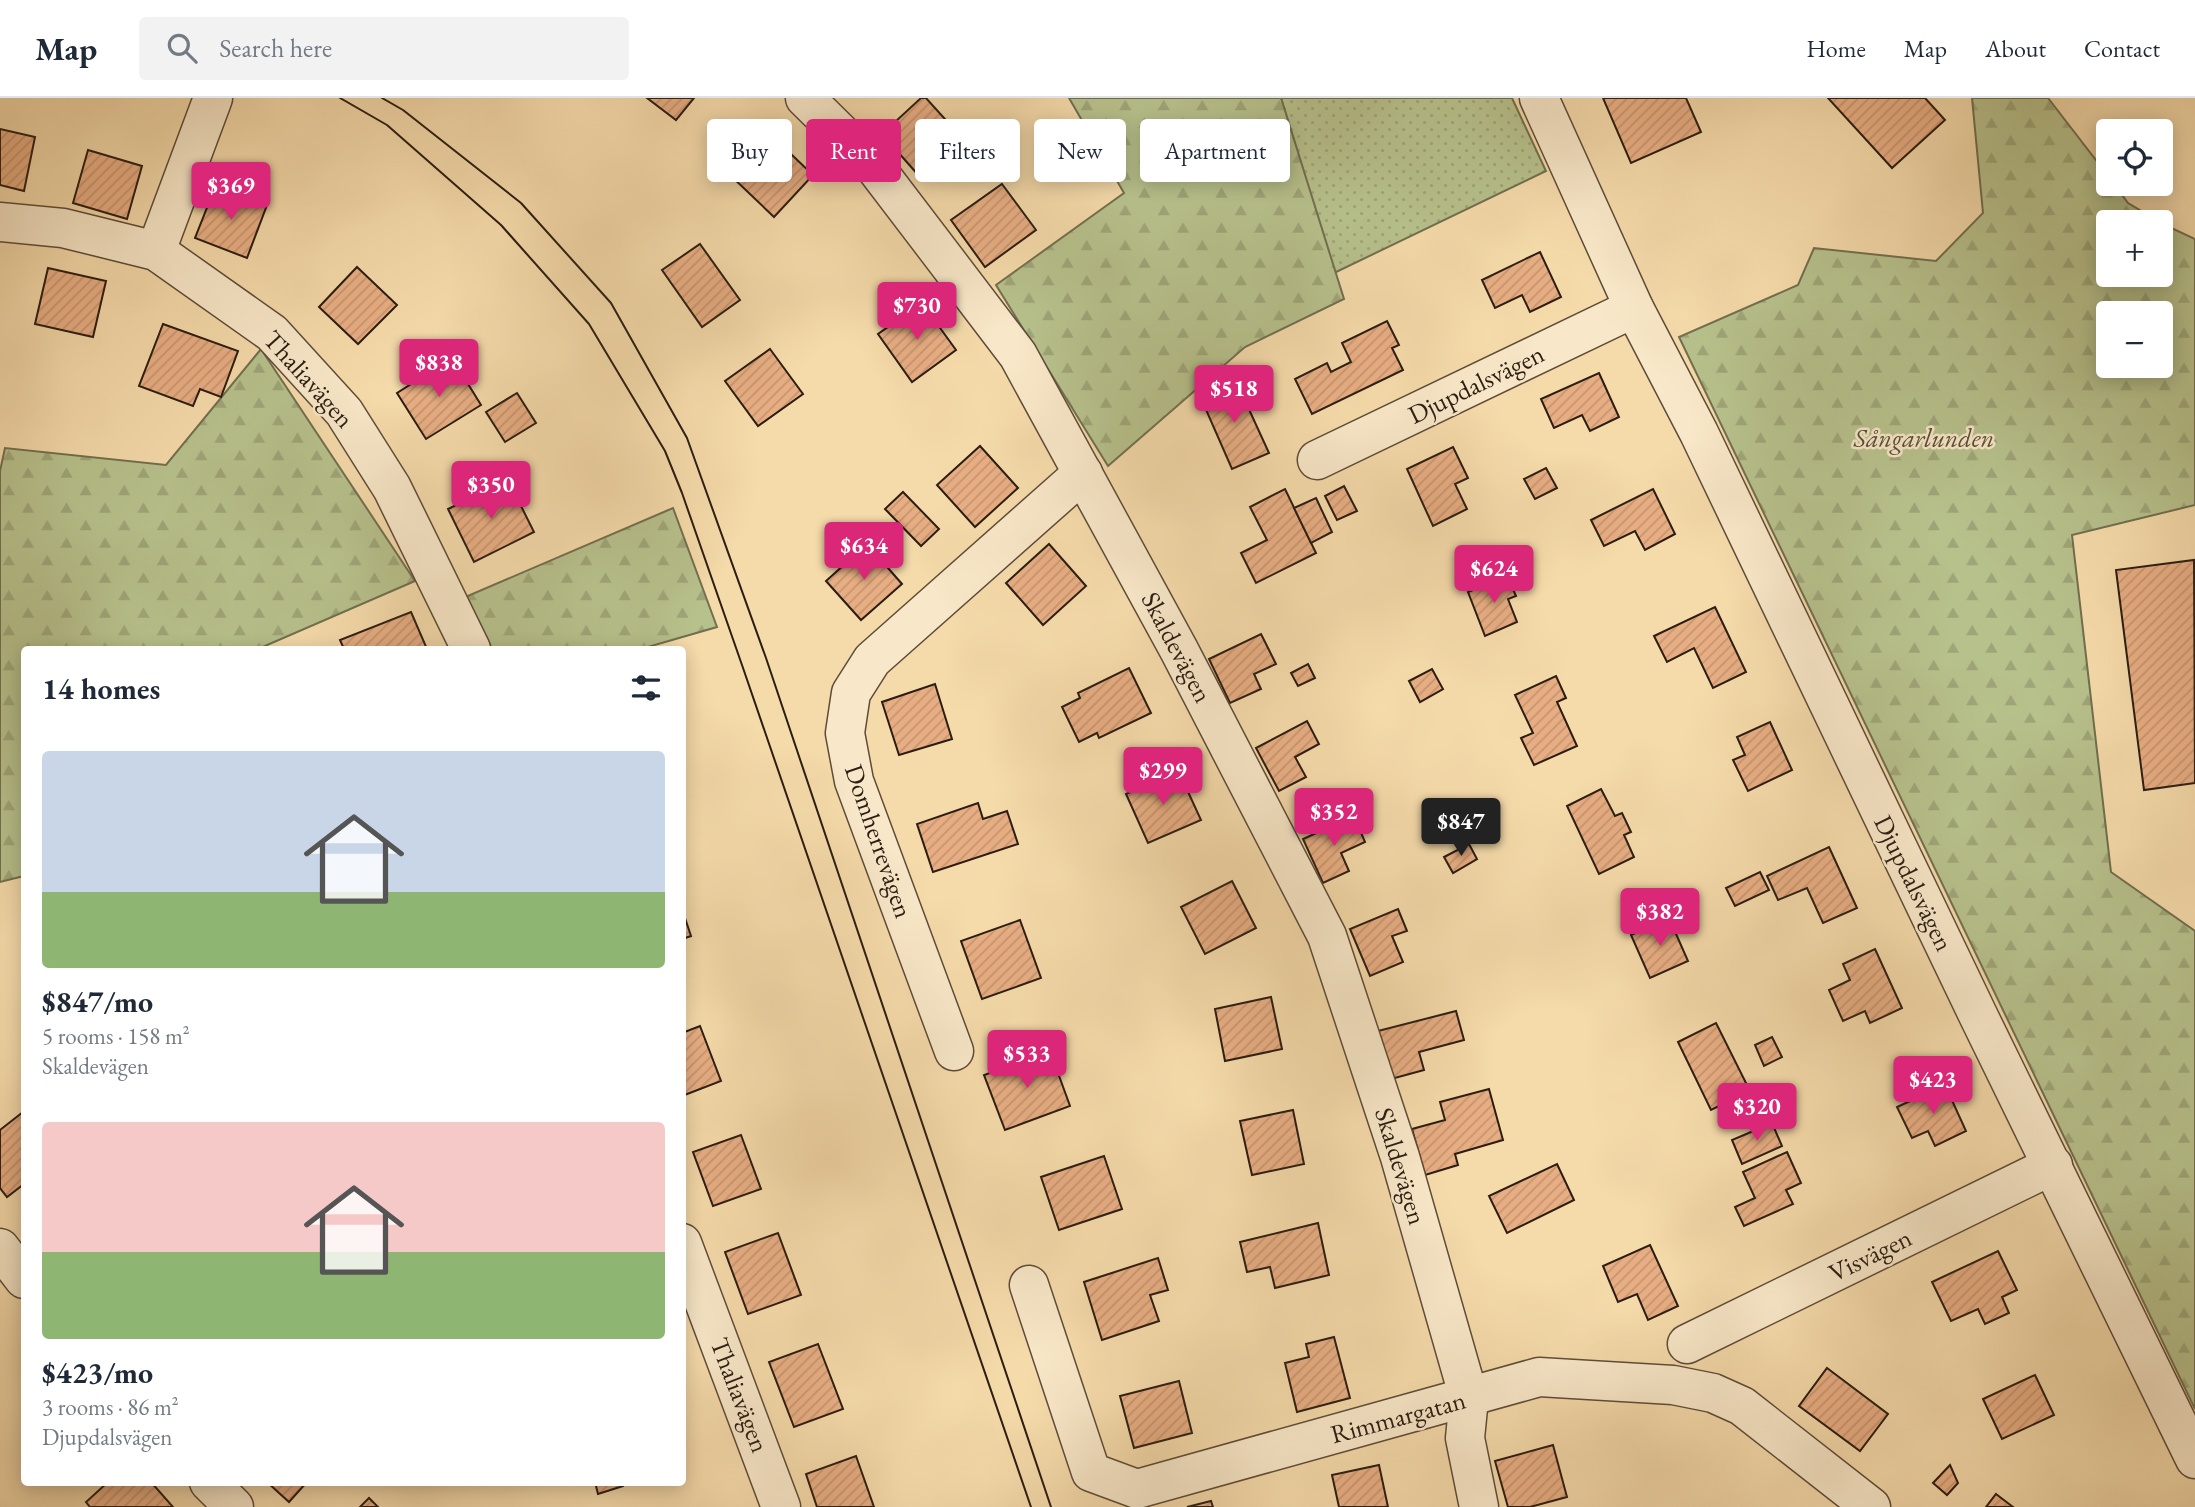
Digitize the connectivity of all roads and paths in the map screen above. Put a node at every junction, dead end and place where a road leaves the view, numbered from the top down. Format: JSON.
{"nodes":[{"id":1,"x":213,"y":98,"type":"edge"},
{"id":2,"x":805,"y":98,"type":"edge"},
{"id":3,"x":1539,"y":98,"type":"edge"},
{"id":4,"x":0,"y":222,"type":"edge"},
{"id":5,"x":156,"y":251,"type":"junction"},
{"id":6,"x":1634,"y":308,"type":"junction"},
{"id":7,"x":1317,"y":460,"type":"dead end"},
{"id":8,"x":1083,"y":473,"type":"junction"},
{"id":9,"x":470,"y":646,"type":"edge"},
{"id":10,"x":954,"y":1051,"type":"dead end"},
{"id":11,"x":2053,"y":1165,"type":"junction"},
{"id":12,"x":0,"y":1248,"type":"edge"},
{"id":13,"x":686,"y":1254,"type":"edge"},
{"id":14,"x":21,"y":1275,"type":"edge"},
{"id":15,"x":1029,"y":1285,"type":"dead end"},
{"id":16,"x":1687,"y":1344,"type":"dead end"},
{"id":17,"x":1469,"y":1398,"type":"junction"},
{"id":18,"x":2195,"y":1459,"type":"edge"},
{"id":19,"x":213,"y":1486,"type":"edge"},
{"id":20,"x":234,"y":1507,"type":"edge"},
{"id":21,"x":781,"y":1507,"type":"edge"},
{"id":22,"x":1479,"y":1507,"type":"edge"},
{"id":23,"x":1871,"y":1507,"type":"edge"}],
"edges":[{"from":1,"to":5,"type":"street"},
{"from":2,"to":8,"type":"street","name":"Skaldevägen"},
{"from":3,"to":6,"type":"street","name":"Djupdalsvägen"},
{"from":4,"to":5,"type":"street","name":"Thaliavägen"},
{"from":5,"to":9,"type":"street","name":"Thaliavägen"},
{"from":6,"to":7,"type":"street","name":"Djupdalsvägen"},
{"from":6,"to":11,"type":"street","name":"Djupdalsvägen"},
{"from":8,"to":10,"type":"street","name":"Domherrevägen"},
{"from":8,"to":17,"type":"street","name":"Skaldevägen"},
{"from":11,"to":16,"type":"street","name":"Visvägen"},
{"from":11,"to":18,"type":"street","name":"Djupdalsvägen"},
{"from":12,"to":14,"type":"street"},
{"from":13,"to":21,"type":"street","name":"Thaliavägen"},
{"from":15,"to":17,"type":"street","name":"Rimmargatan"},
{"from":17,"to":22,"type":"street","name":"Skaldevägen"},
{"from":17,"to":23,"type":"street","name":"Rimmargatan"},
{"from":19,"to":20,"type":"street"}]}
